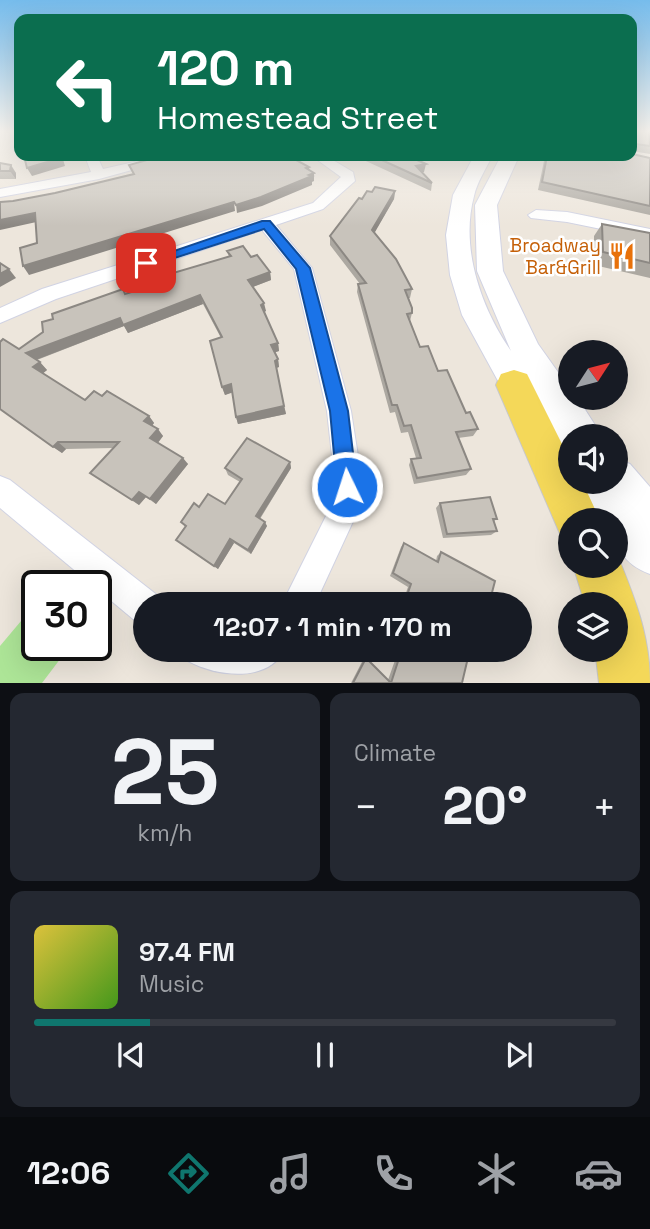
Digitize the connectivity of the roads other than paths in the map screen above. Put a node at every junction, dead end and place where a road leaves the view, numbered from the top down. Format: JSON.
{"nodes":[{"id":1,"x":93,"y":162,"type":"edge"},
{"id":2,"x":153,"y":162,"type":"edge"},
{"id":3,"x":327,"y":162,"type":"edge"},
{"id":4,"x":480,"y":162,"type":"edge"},
{"id":5,"x":507,"y":162,"type":"edge"},
{"id":6,"x":99,"y":175,"type":"junction"},
{"id":7,"x":0,"y":192,"type":"edge"},
{"id":8,"x":536,"y":215,"type":"dead end"},
{"id":9,"x":266,"y":224,"type":"junction"},
{"id":10,"x":650,"y":234,"type":"edge"},
{"id":11,"x":476,"y":269,"type":"junction"},
{"id":12,"x":0,"y":316,"type":"edge"},
{"id":13,"x":514,"y":385,"type":"junction"},
{"id":14,"x":576,"y":424,"type":"edge"},
{"id":15,"x":558,"y":442,"type":"edge"},
{"id":16,"x":0,"y":491,"type":"edge"},
{"id":17,"x":628,"y":492,"type":"edge"},
{"id":18,"x":601,"y":494,"type":"edge"},
{"id":19,"x":571,"y":508,"type":"edge"},
{"id":20,"x":650,"y":518,"type":"edge"},
{"id":21,"x":650,"y":553,"type":"edge"},
{"id":22,"x":304,"y":592,"type":"edge"},
{"id":23,"x":133,"y":597,"type":"edge"},
{"id":24,"x":624,"y":662,"type":"edge"},
{"id":25,"x":628,"y":683,"type":"edge"}],
"edges":[{"from":1,"to":6,"type":"street"},
{"from":2,"to":6,"type":"street"},
{"from":3,"to":9,"type":"street"},
{"from":4,"to":11,"type":"main road"},
{"from":5,"to":11,"type":"main road"},
{"from":6,"to":7,"type":"street"},
{"from":8,"to":10,"type":"street"},
{"from":9,"to":12,"type":"street"},
{"from":9,"to":22,"type":"street"},
{"from":11,"to":13,"type":"main road"},
{"from":11,"to":14,"type":"main road"},
{"from":13,"to":15,"type":"main road"},
{"from":13,"to":19,"type":"main road"},
{"from":16,"to":23,"type":"street"},
{"from":17,"to":20,"type":"main road"},
{"from":18,"to":21,"type":"main road"},
{"from":24,"to":25,"type":"main road"}]}
